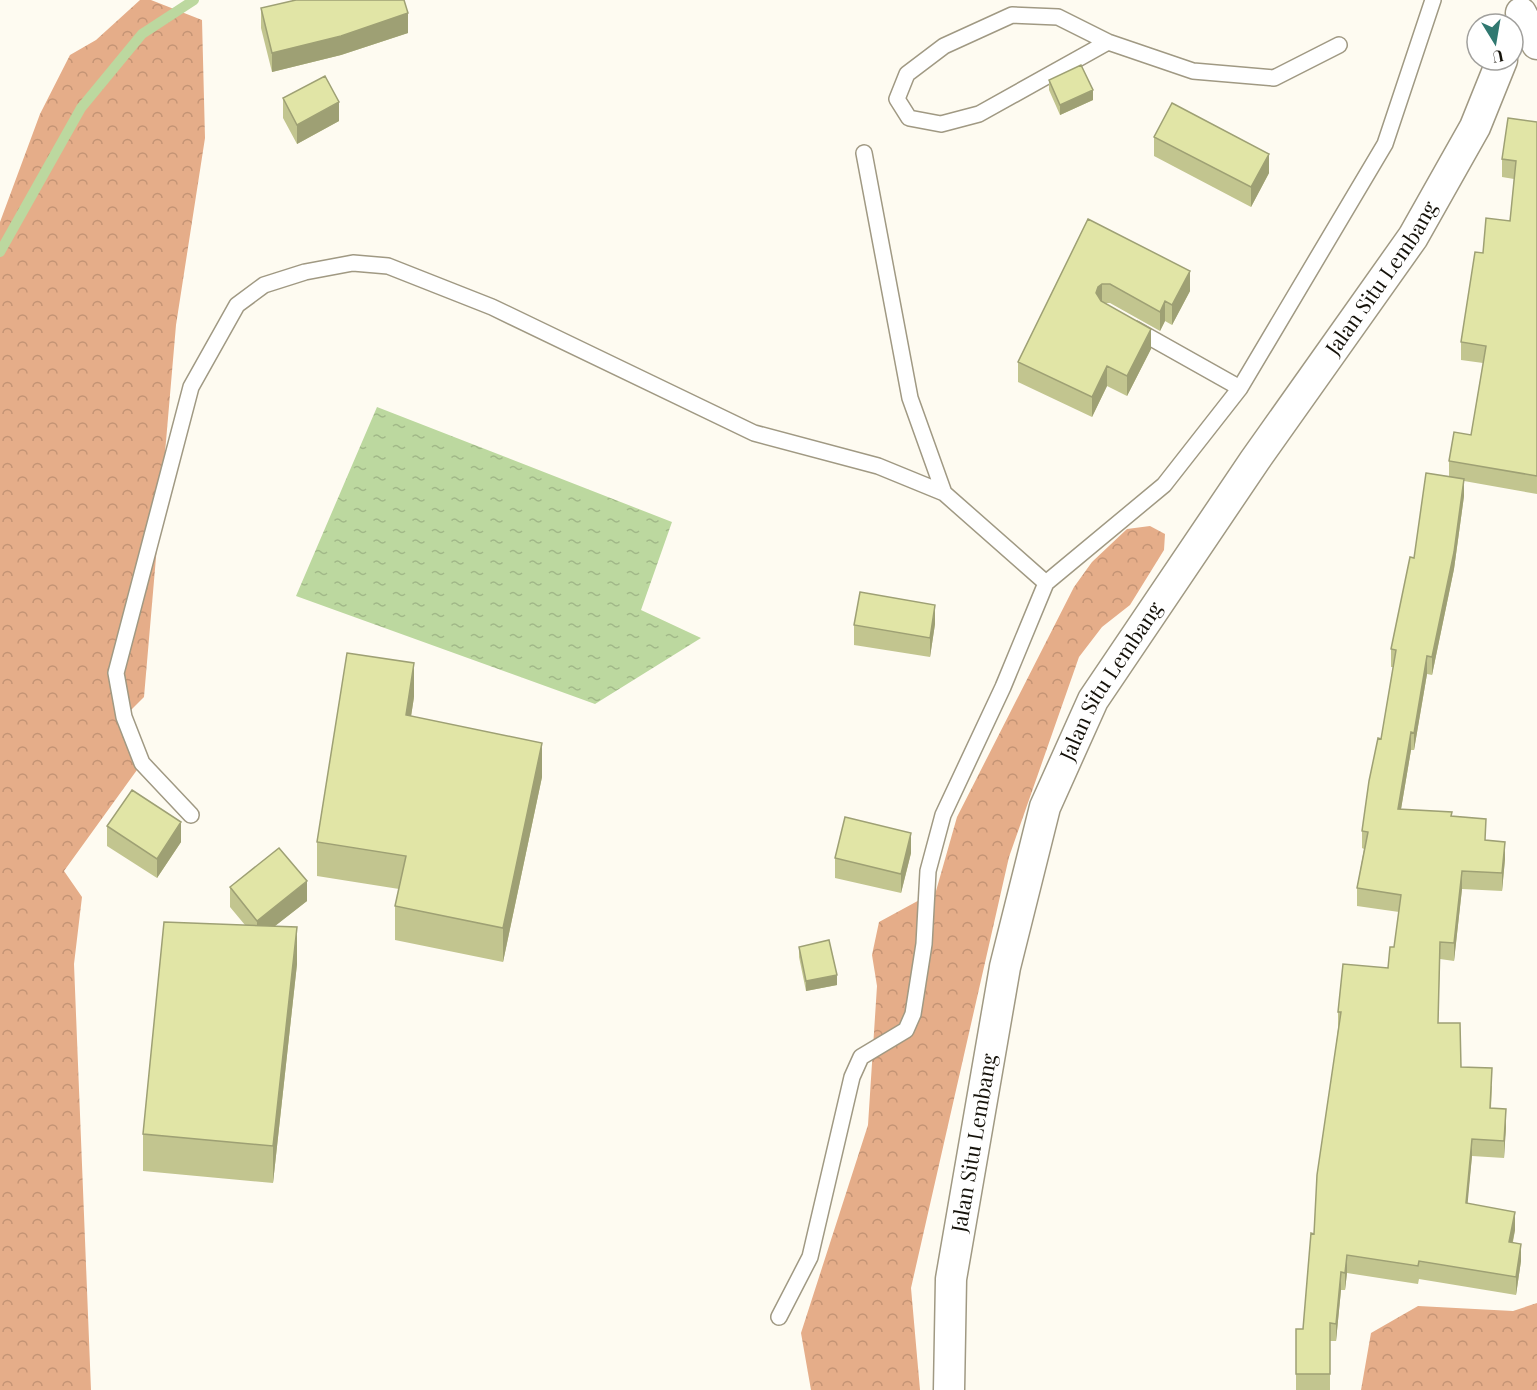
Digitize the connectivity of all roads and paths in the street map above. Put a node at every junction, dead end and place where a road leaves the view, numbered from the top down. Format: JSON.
{"nodes":[{"id":1,"x":1433,"y":0,"type":"edge"},
{"id":2,"x":1525,"y":25,"type":"edge"},
{"id":3,"x":1108,"y":42,"type":"junction"},
{"id":4,"x":1537,"y":44,"type":"edge"},
{"id":5,"x":1338,"y":45,"type":"dead end"},
{"id":6,"x":1497,"y":72,"type":"edge"},
{"id":7,"x":864,"y":153,"type":"dead end"},
{"id":8,"x":1126,"y":324,"type":"edge"},
{"id":9,"x":1240,"y":388,"type":"junction"},
{"id":10,"x":944,"y":493,"type":"junction"},
{"id":11,"x":1046,"y":583,"type":"junction"},
{"id":12,"x":191,"y":815,"type":"dead end"},
{"id":13,"x":779,"y":1317,"type":"dead end"},
{"id":14,"x":949,"y":1390,"type":"edge"}],
"edges":[{"from":1,"to":9,"type":"lane"},
{"from":2,"to":4,"type":"street"},
{"from":3,"to":3,"type":"lane"},
{"from":3,"to":5,"type":"lane"},
{"from":6,"to":14,"type":"street","name":"Jalan Situ Lembang"},
{"from":7,"to":10,"type":"lane"},
{"from":8,"to":9,"type":"lane"},
{"from":9,"to":11,"type":"lane"},
{"from":10,"to":11,"type":"lane"},
{"from":10,"to":12,"type":"lane"},
{"from":11,"to":13,"type":"lane"}]}
